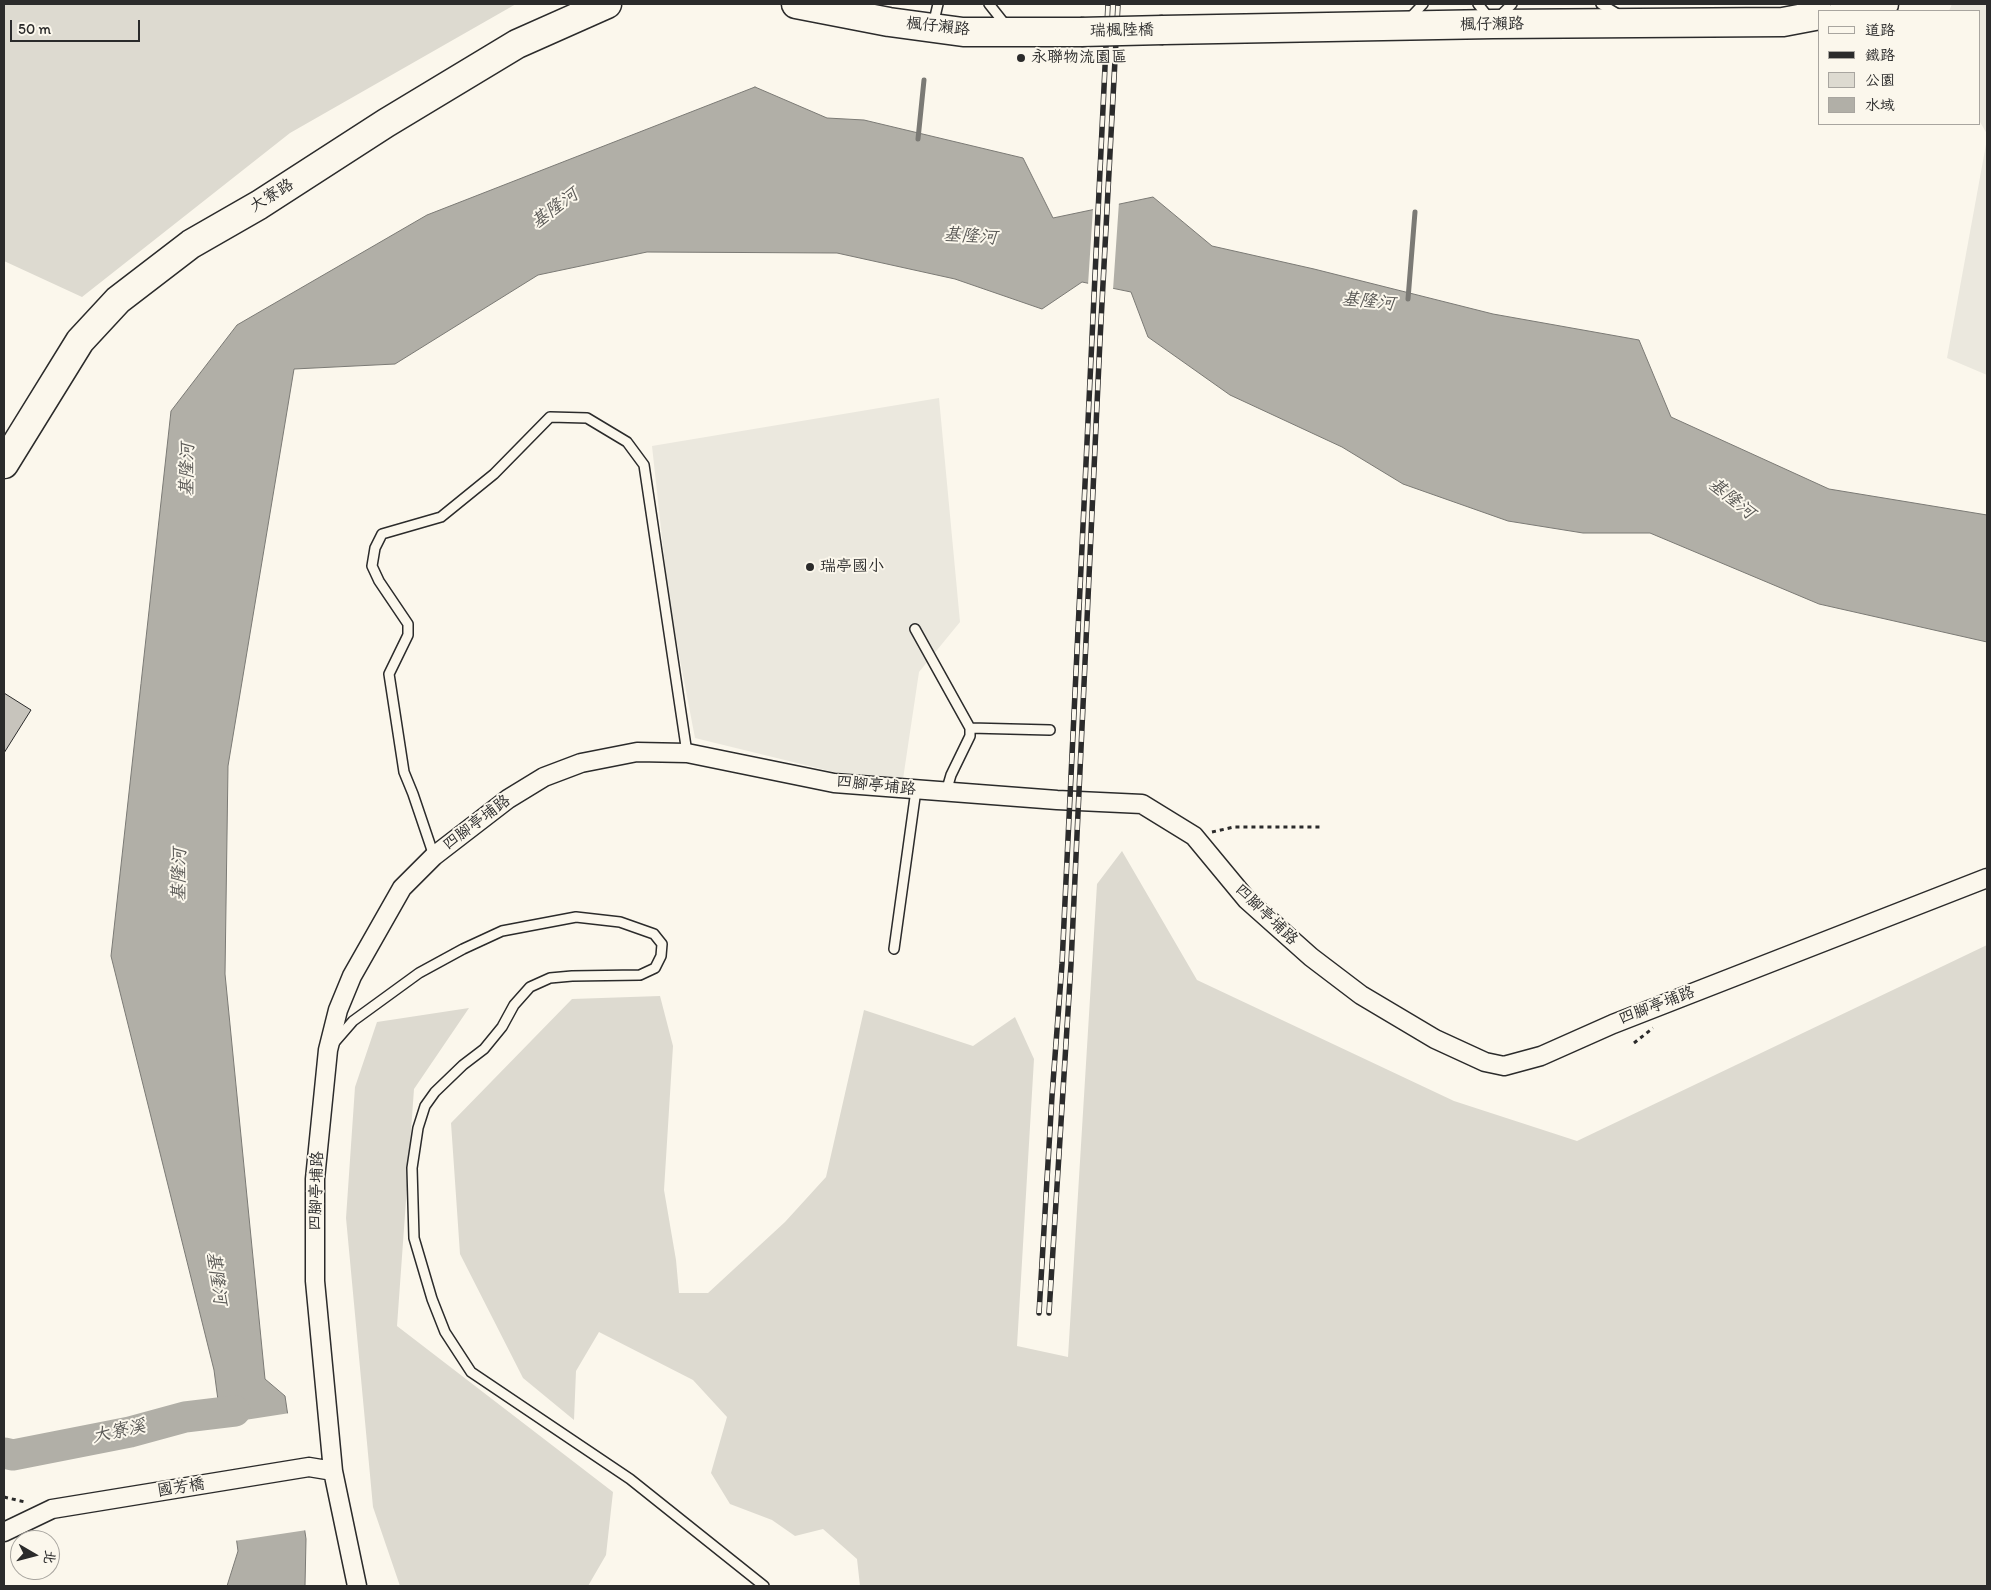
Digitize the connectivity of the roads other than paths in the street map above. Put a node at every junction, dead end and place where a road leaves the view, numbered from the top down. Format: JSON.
{"nodes":[{"id":1,"x":607,"y":4,"type":"edge"},
{"id":2,"x":796,"y":4,"type":"edge"},
{"id":3,"x":989,"y":4,"type":"edge"},
{"id":4,"x":1423,"y":4,"type":"edge"},
{"id":5,"x":1512,"y":4,"type":"edge"},
{"id":6,"x":1601,"y":4,"type":"edge"},
{"id":7,"x":1884,"y":4,"type":"edge"},
{"id":8,"x":1849,"y":10,"type":"edge"},
{"id":9,"x":1486,"y":14,"type":"edge"},
{"id":10,"x":1818,"y":15,"type":"edge"},
{"id":11,"x":935,"y":16,"type":"edge"},
{"id":12,"x":1634,"y":23,"type":"junction"},
{"id":13,"x":1401,"y":26,"type":"junction"},
{"id":14,"x":1163,"y":30,"type":"joint"},
{"id":15,"x":1011,"y":32,"type":"junction"},
{"id":16,"x":1081,"y":32,"type":"joint"},
{"id":17,"x":4,"y":464,"type":"edge"},
{"id":18,"x":914,"y":629,"type":"dead end"},
{"id":19,"x":970,"y":728,"type":"junction"},
{"id":20,"x":1050,"y":730,"type":"dead end"},
{"id":21,"x":687,"y":753,"type":"junction"},
{"id":22,"x":916,"y":790,"type":"junction"},
{"id":23,"x":946,"y":792,"type":"junction"},
{"id":24,"x":434,"y":856,"type":"junction"},
{"id":25,"x":1987,"y":878,"type":"edge"},
{"id":26,"x":894,"y":949,"type":"dead end"},
{"id":27,"x":328,"y":1050,"type":"junction"},
{"id":28,"x":334,"y":1471,"type":"junction"},
{"id":29,"x":4,"y":1532,"type":"edge"},
{"id":30,"x":357,"y":1586,"type":"edge"},
{"id":31,"x":764,"y":1586,"type":"edge"}],
"edges":[{"from":1,"to":17,"type":"main road","name":"大寮路"},
{"from":2,"to":11,"type":"main road","name":"楓仔瀨路"},
{"from":3,"to":15,"type":"lane"},
{"from":4,"to":13,"type":"lane"},
{"from":5,"to":9,"type":"lane"},
{"from":6,"to":12,"type":"lane"},
{"from":7,"to":8,"type":"main road"},
{"from":9,"to":12,"type":"main road","name":"楓仔瀨路"},
{"from":9,"to":13,"type":"main road","name":"楓仔瀨路"},
{"from":10,"to":12,"type":"main road","name":"楓仔瀨路"},
{"from":11,"to":15,"type":"main road","name":"楓仔瀨路"},
{"from":13,"to":14,"type":"main road","name":"楓仔瀨路"},
{"from":14,"to":16,"type":"main road","name":"瑞楓陸橋","bridge":true},
{"from":15,"to":16,"type":"main road","name":"楓仔瀨路"},
{"from":18,"to":19,"type":"lane"},
{"from":19,"to":20,"type":"lane"},
{"from":19,"to":23,"type":"lane"},
{"from":21,"to":22,"type":"street","name":"四腳亭埔路"},
{"from":21,"to":24,"type":"street","name":"四腳亭埔路"},
{"from":21,"to":24,"type":"lane"},
{"from":22,"to":23,"type":"street","name":"四腳亭埔路"},
{"from":22,"to":26,"type":"lane"},
{"from":23,"to":25,"type":"street","name":"四腳亭埔路"},
{"from":24,"to":27,"type":"street","name":"四腳亭埔路"},
{"from":27,"to":28,"type":"street","name":"四腳亭埔路"},
{"from":27,"to":31,"type":"lane"},
{"from":28,"to":29,"type":"street","name":"國芳橋"},
{"from":28,"to":30,"type":"street","name":"四腳亭埔路"}]}
